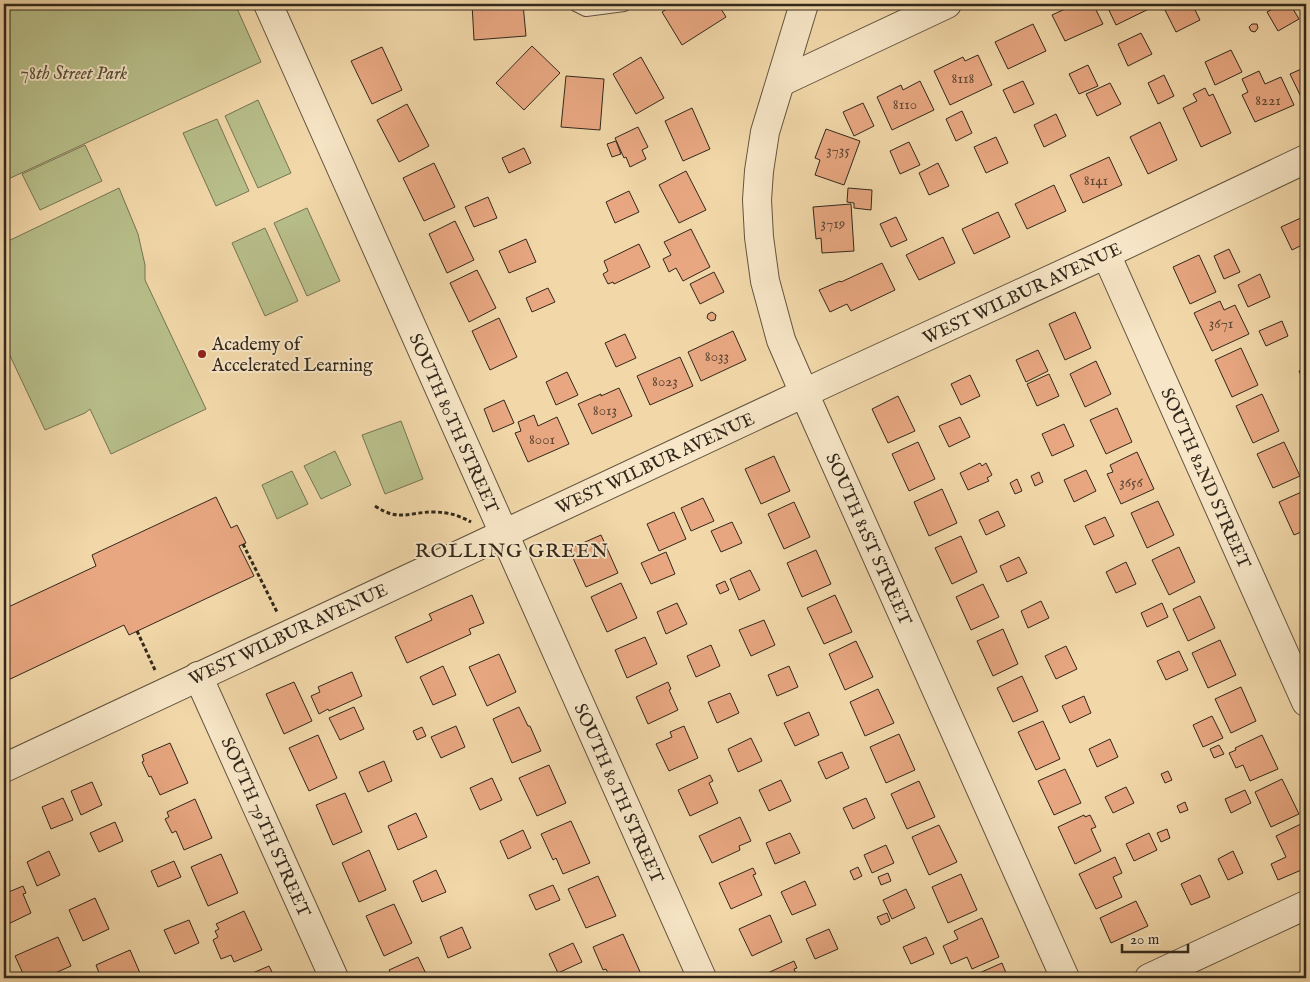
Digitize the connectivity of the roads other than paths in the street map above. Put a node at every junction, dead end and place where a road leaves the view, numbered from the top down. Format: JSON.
{"nodes":[{"id":1,"x":268,"y":4,"type":"edge"},
{"id":2,"x":576,"y":4,"type":"edge"},
{"id":3,"x":624,"y":4,"type":"edge"},
{"id":4,"x":804,"y":4,"type":"edge"},
{"id":5,"x":947,"y":4,"type":"edge"},
{"id":6,"x":781,"y":82,"type":"junction"},
{"id":7,"x":1306,"y":159,"type":"edge"},
{"id":8,"x":1106,"y":254,"type":"junction"},
{"id":9,"x":804,"y":393,"type":"junction"},
{"id":10,"x":504,"y":534,"type":"junction"},
{"id":11,"x":198,"y":676,"type":"junction"},
{"id":12,"x":1306,"y":702,"type":"edge"},
{"id":13,"x":4,"y":768,"type":"edge"},
{"id":14,"x":1306,"y":905,"type":"edge"},
{"id":15,"x":334,"y":978,"type":"edge"},
{"id":16,"x":702,"y":978,"type":"edge"},
{"id":17,"x":1065,"y":978,"type":"edge"},
{"id":18,"x":1148,"y":978,"type":"edge"}],
"edges":[{"from":1,"to":10,"type":"street","name":"SOUTH 80TH STREET"},
{"from":2,"to":3,"type":"lane"},
{"from":4,"to":6,"type":"street","name":"SOUTH 81ST STREET"},
{"from":5,"to":6,"type":"street"},
{"from":6,"to":9,"type":"street","name":"SOUTH 81ST STREET"},
{"from":7,"to":8,"type":"street","name":"WEST WILBUR AVENUE"},
{"from":8,"to":9,"type":"street","name":"WEST WILBUR AVENUE"},
{"from":8,"to":12,"type":"street","name":"SOUTH 82ND STREET"},
{"from":9,"to":10,"type":"street","name":"WEST WILBUR AVENUE"},
{"from":9,"to":17,"type":"street","name":"SOUTH 81ST STREET"},
{"from":10,"to":11,"type":"street","name":"WEST WILBUR AVENUE"},
{"from":10,"to":16,"type":"street","name":"SOUTH 80TH STREET"},
{"from":11,"to":13,"type":"street","name":"WEST WILBUR AVENUE"},
{"from":11,"to":15,"type":"street","name":"SOUTH 79TH STREET"},
{"from":14,"to":18,"type":"street"}]}
